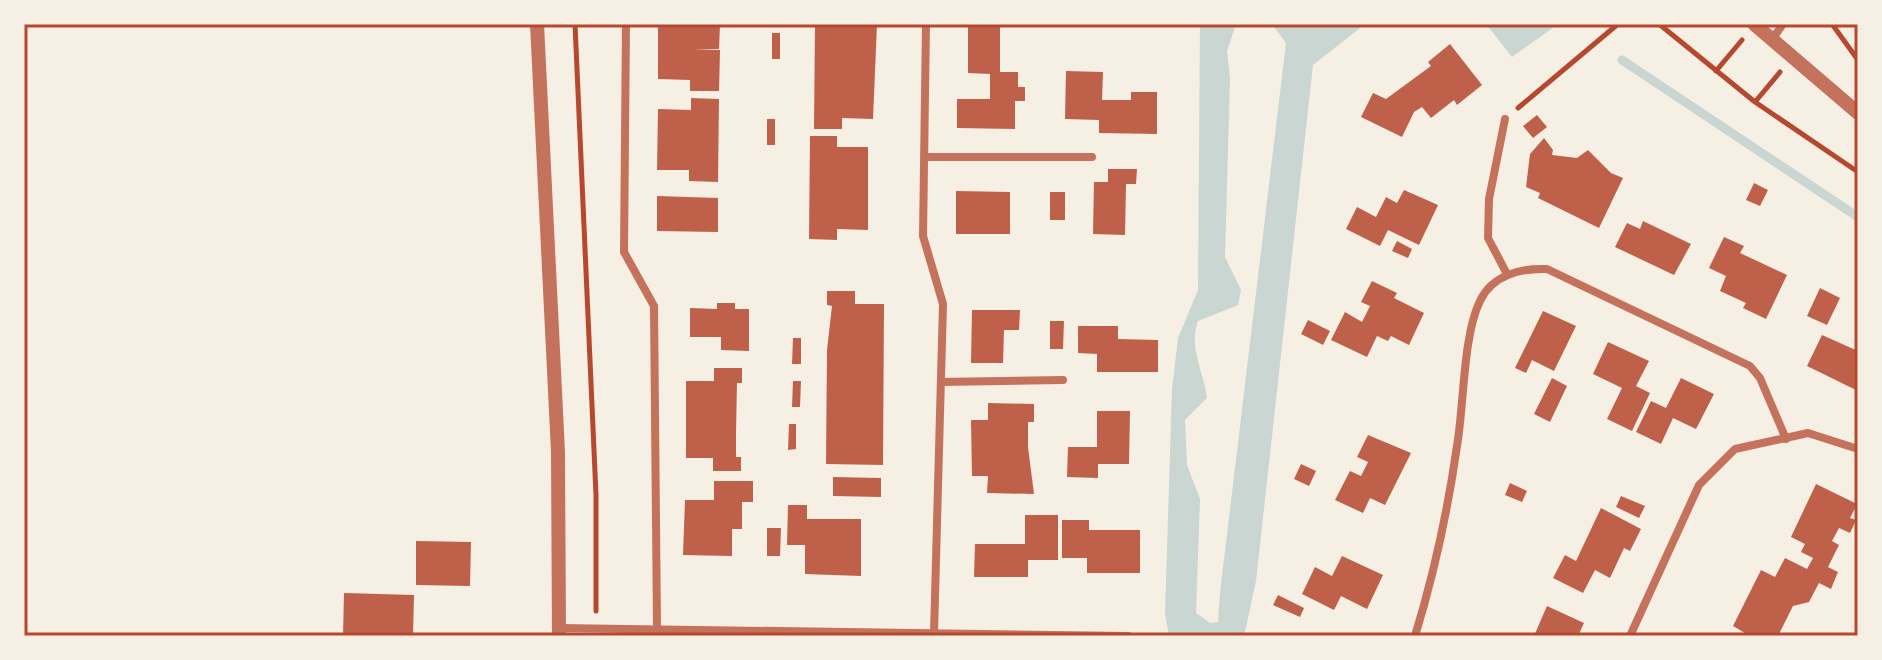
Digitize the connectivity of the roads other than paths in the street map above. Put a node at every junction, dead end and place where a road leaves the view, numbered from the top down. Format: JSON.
{"nodes":[{"id":1,"x":537,"y":24,"type":"edge"},
{"id":2,"x":626,"y":24,"type":"edge"},
{"id":3,"x":926,"y":24,"type":"edge"},
{"id":4,"x":1754,"y":24,"type":"edge"},
{"id":5,"x":1783,"y":24,"type":"edge"},
{"id":6,"x":1773,"y":38,"type":"junction"},
{"id":7,"x":1858,"y":113,"type":"edge"},
{"id":8,"x":1505,"y":119,"type":"road end"},
{"id":9,"x":924,"y":157,"type":"junction"},
{"id":10,"x":1092,"y":157,"type":"dead end"},
{"id":11,"x":1507,"y":274,"type":"junction"},
{"id":12,"x":1063,"y":380,"type":"dead end"},
{"id":13,"x":941,"y":382,"type":"junction"},
{"id":14,"x":1786,"y":439,"type":"junction"},
{"id":15,"x":1858,"y":449,"type":"edge"},
{"id":16,"x":657,"y":629,"type":"junction"},
{"id":17,"x":559,"y":632,"type":"edge"},
{"id":18,"x":934,"y":633,"type":"junction"},
{"id":19,"x":1009,"y":635,"type":"edge"},
{"id":20,"x":1128,"y":636,"type":"edge"},
{"id":21,"x":1415,"y":636,"type":"edge"},
{"id":22,"x":1630,"y":636,"type":"edge"}],
"edges":[{"from":1,"to":17,"type":"street"},
{"from":2,"to":16,"type":"street"},
{"from":3,"to":9,"type":"street"},
{"from":4,"to":6,"type":"street"},
{"from":5,"to":6,"type":"street"},
{"from":6,"to":7,"type":"street"},
{"from":8,"to":11,"type":"street"},
{"from":9,"to":10,"type":"street"},
{"from":9,"to":13,"type":"street"},
{"from":11,"to":14,"type":"street"},
{"from":11,"to":21,"type":"street"},
{"from":12,"to":13,"type":"street"},
{"from":13,"to":18,"type":"street"},
{"from":14,"to":15,"type":"street"},
{"from":14,"to":22,"type":"street"},
{"from":16,"to":17,"type":"street"},
{"from":16,"to":18,"type":"street"},
{"from":18,"to":19,"type":"street"},
{"from":19,"to":20,"type":"street"}]}
